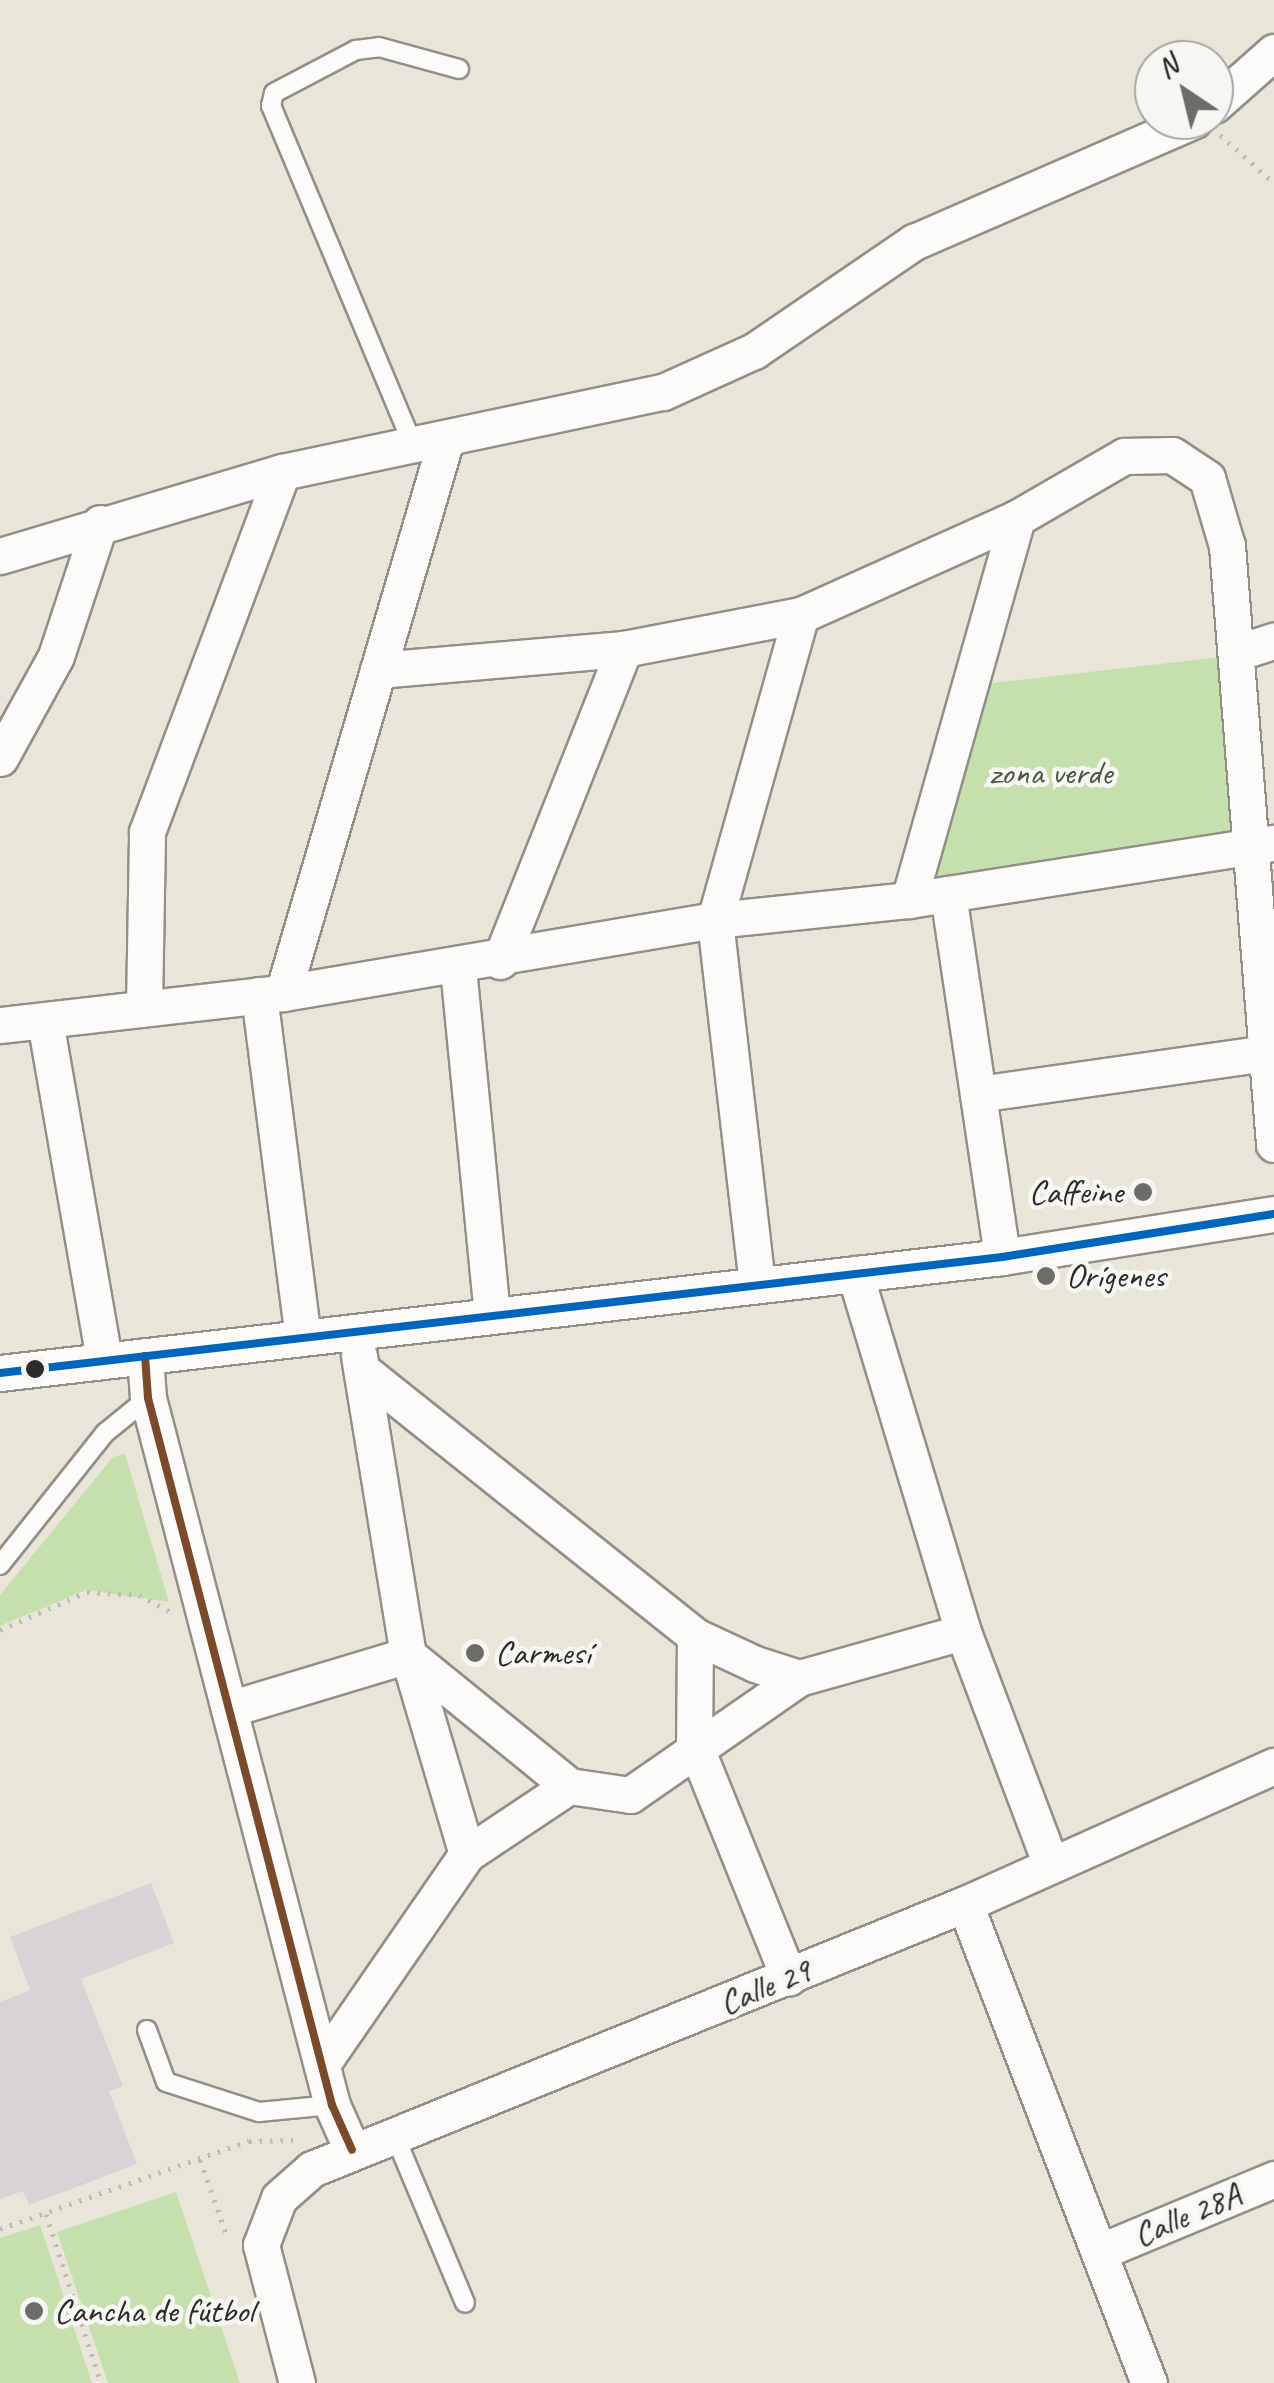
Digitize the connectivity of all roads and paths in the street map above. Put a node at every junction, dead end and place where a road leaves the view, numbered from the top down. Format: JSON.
{"nodes":[{"id":1,"x":1274,"y":52,"type":"edge"},
{"id":2,"x":459,"y":69,"type":"dead end"},
{"id":3,"x":1234,"y":93,"type":"edge"},
{"id":4,"x":1158,"y":140,"type":"edge"},
{"id":5,"x":1230,"y":140,"type":"edge"},
{"id":6,"x":1274,"y":182,"type":"edge"},
{"id":7,"x":430,"y":442,"type":"junction"},
{"id":8,"x":282,"y":472,"type":"junction"},
{"id":9,"x":1017,"y":518,"type":"junction"},
{"id":10,"x":100,"y":523,"type":"junction"},
{"id":11,"x":0,"y":556,"type":"edge"},
{"id":12,"x":801,"y":614,"type":"junction"},
{"id":13,"x":1274,"y":641,"type":"edge"},
{"id":14,"x":624,"y":649,"type":"junction"},
{"id":15,"x":1236,"y":653,"type":"junction"},
{"id":16,"x":378,"y":670,"type":"junction"},
{"id":17,"x":0,"y":758,"type":"edge"},
{"id":18,"x":1261,"y":843,"type":"edge"},
{"id":19,"x":948,"y":894,"type":"junction"},
{"id":20,"x":909,"y":900,"type":"junction"},
{"id":21,"x":715,"y":920,"type":"junction"},
{"id":22,"x":500,"y":961,"type":"junction"},
{"id":23,"x":458,"y":968,"type":"junction"},
{"id":24,"x":271,"y":994,"type":"junction"},
{"id":25,"x":144,"y":1008,"type":"junction"},
{"id":26,"x":45,"y":1021,"type":"junction"},
{"id":27,"x":0,"y":1025,"type":"edge"},
{"id":28,"x":1268,"y":1052,"type":"edge"},
{"id":29,"x":978,"y":1094,"type":"junction"},
{"id":30,"x":1274,"y":1144,"type":"edge"},
{"id":31,"x":1274,"y":1214,"type":"edge"},
{"id":32,"x":1002,"y":1257,"type":"junction"},
{"id":33,"x":856,"y":1274,"type":"junction"},
{"id":34,"x":757,"y":1284,"type":"junction"},
{"id":35,"x":492,"y":1312,"type":"junction"},
{"id":36,"x":352,"y":1327,"type":"junction"},
{"id":37,"x":302,"y":1331,"type":"junction"},
{"id":38,"x":145,"y":1356,"type":"junction"},
{"id":39,"x":104,"y":1359,"type":"junction"},
{"id":40,"x":362,"y":1370,"type":"junction"},
{"id":41,"x":0,"y":1373,"type":"edge"},
{"id":42,"x":148,"y":1398,"type":"junction"},
{"id":43,"x":0,"y":1564,"type":"edge"},
{"id":44,"x":179,"y":1614,"type":"dead end"},
{"id":45,"x":0,"y":1630,"type":"edge"},
{"id":46,"x":964,"y":1632,"type":"junction"},
{"id":47,"x":696,"y":1636,"type":"junction"},
{"id":48,"x":408,"y":1656,"type":"junction"},
{"id":49,"x":799,"y":1678,"type":"junction"},
{"id":50,"x":230,"y":1709,"type":"junction"},
{"id":51,"x":694,"y":1743,"type":"junction"},
{"id":52,"x":1274,"y":1766,"type":"edge"},
{"id":53,"x":569,"y":1786,"type":"junction"},
{"id":54,"x":467,"y":1854,"type":"junction"},
{"id":55,"x":1051,"y":1866,"type":"junction"},
{"id":56,"x":965,"y":1904,"type":"junction"},
{"id":57,"x":789,"y":1978,"type":"junction"},
{"id":58,"x":147,"y":2030,"type":"dead end"},
{"id":59,"x":322,"y":2064,"type":"junction"},
{"id":60,"x":332,"y":2105,"type":"junction"},
{"id":61,"x":394,"y":2134,"type":"junction"},
{"id":62,"x":293,"y":2140,"type":"dead end"},
{"id":63,"x":352,"y":2150,"type":"junction"},
{"id":64,"x":200,"y":2160,"type":"junction"},
{"id":65,"x":1274,"y":2179,"type":"edge"},
{"id":66,"x":46,"y":2214,"type":"junction"},
{"id":67,"x":0,"y":2229,"type":"edge"},
{"id":68,"x":230,"y":2244,"type":"dead end"},
{"id":69,"x":1100,"y":2252,"type":"junction"},
{"id":70,"x":465,"y":2303,"type":"dead end"},
{"id":71,"x":101,"y":2383,"type":"edge"},
{"id":72,"x":297,"y":2383,"type":"edge"},
{"id":73,"x":1149,"y":2383,"type":"edge"}],
"edges":[{"from":1,"to":3,"type":"street"},
{"from":2,"to":7,"type":"lane"},
{"from":4,"to":7,"type":"street"},
{"from":5,"to":6,"type":"path"},
{"from":7,"to":8,"type":"street"},
{"from":7,"to":16,"type":"street"},
{"from":8,"to":10,"type":"street"},
{"from":8,"to":25,"type":"street"},
{"from":9,"to":12,"type":"street"},
{"from":9,"to":15,"type":"street"},
{"from":9,"to":20,"type":"street"},
{"from":10,"to":11,"type":"street"},
{"from":10,"to":17,"type":"street"},
{"from":12,"to":14,"type":"street"},
{"from":12,"to":21,"type":"street"},
{"from":13,"to":15,"type":"street"},
{"from":14,"to":16,"type":"street"},
{"from":14,"to":22,"type":"street"},
{"from":15,"to":18,"type":"street"},
{"from":16,"to":24,"type":"street"},
{"from":18,"to":19,"type":"street"},
{"from":18,"to":28,"type":"street"},
{"from":19,"to":20,"type":"street"},
{"from":19,"to":29,"type":"street"},
{"from":20,"to":21,"type":"street"},
{"from":21,"to":22,"type":"street"},
{"from":21,"to":34,"type":"street"},
{"from":22,"to":23,"type":"street"},
{"from":23,"to":24,"type":"street"},
{"from":23,"to":35,"type":"street"},
{"from":24,"to":25,"type":"street"},
{"from":24,"to":37,"type":"street"},
{"from":25,"to":26,"type":"street"},
{"from":26,"to":27,"type":"street"},
{"from":26,"to":39,"type":"street"},
{"from":28,"to":29,"type":"street"},
{"from":28,"to":30,"type":"street"},
{"from":29,"to":32,"type":"street"},
{"from":31,"to":32,"type":"street"},
{"from":32,"to":33,"type":"street"},
{"from":33,"to":34,"type":"street"},
{"from":33,"to":46,"type":"street"},
{"from":34,"to":35,"type":"street"},
{"from":35,"to":36,"type":"street"},
{"from":36,"to":37,"type":"street"},
{"from":36,"to":40,"type":"street"},
{"from":37,"to":38,"type":"street"},
{"from":38,"to":39,"type":"street"},
{"from":38,"to":42,"type":"street"},
{"from":39,"to":41,"type":"street"},
{"from":40,"to":47,"type":"street"},
{"from":40,"to":48,"type":"street"},
{"from":42,"to":43,"type":"lane"},
{"from":42,"to":50,"type":"street"},
{"from":44,"to":45,"type":"path"},
{"from":46,"to":49,"type":"street"},
{"from":46,"to":55,"type":"street"},
{"from":47,"to":49,"type":"street"},
{"from":47,"to":51,"type":"street"},
{"from":48,"to":50,"type":"street"},
{"from":48,"to":53,"type":"street"},
{"from":48,"to":54,"type":"street"},
{"from":49,"to":51,"type":"street"},
{"from":50,"to":59,"type":"street"},
{"from":51,"to":53,"type":"street"},
{"from":51,"to":57,"type":"street"},
{"from":52,"to":55,"type":"street","name":"Calle 29"},
{"from":53,"to":54,"type":"street"},
{"from":54,"to":59,"type":"street"},
{"from":55,"to":56,"type":"street","name":"Calle 29"},
{"from":56,"to":57,"type":"street","name":"Calle 29"},
{"from":56,"to":69,"type":"street"},
{"from":57,"to":61,"type":"street","name":"Calle 29"},
{"from":58,"to":60,"type":"lane"},
{"from":59,"to":60,"type":"street"},
{"from":60,"to":63,"type":"street"},
{"from":61,"to":63,"type":"street","name":"Calle 29"},
{"from":61,"to":70,"type":"lane"},
{"from":62,"to":64,"type":"path"},
{"from":63,"to":72,"type":"street","name":"Calle 29"},
{"from":64,"to":66,"type":"path"},
{"from":64,"to":68,"type":"path"},
{"from":65,"to":69,"type":"street","name":"Calle 28A"},
{"from":66,"to":67,"type":"path"},
{"from":66,"to":71,"type":"path"},
{"from":69,"to":73,"type":"street"}]}
